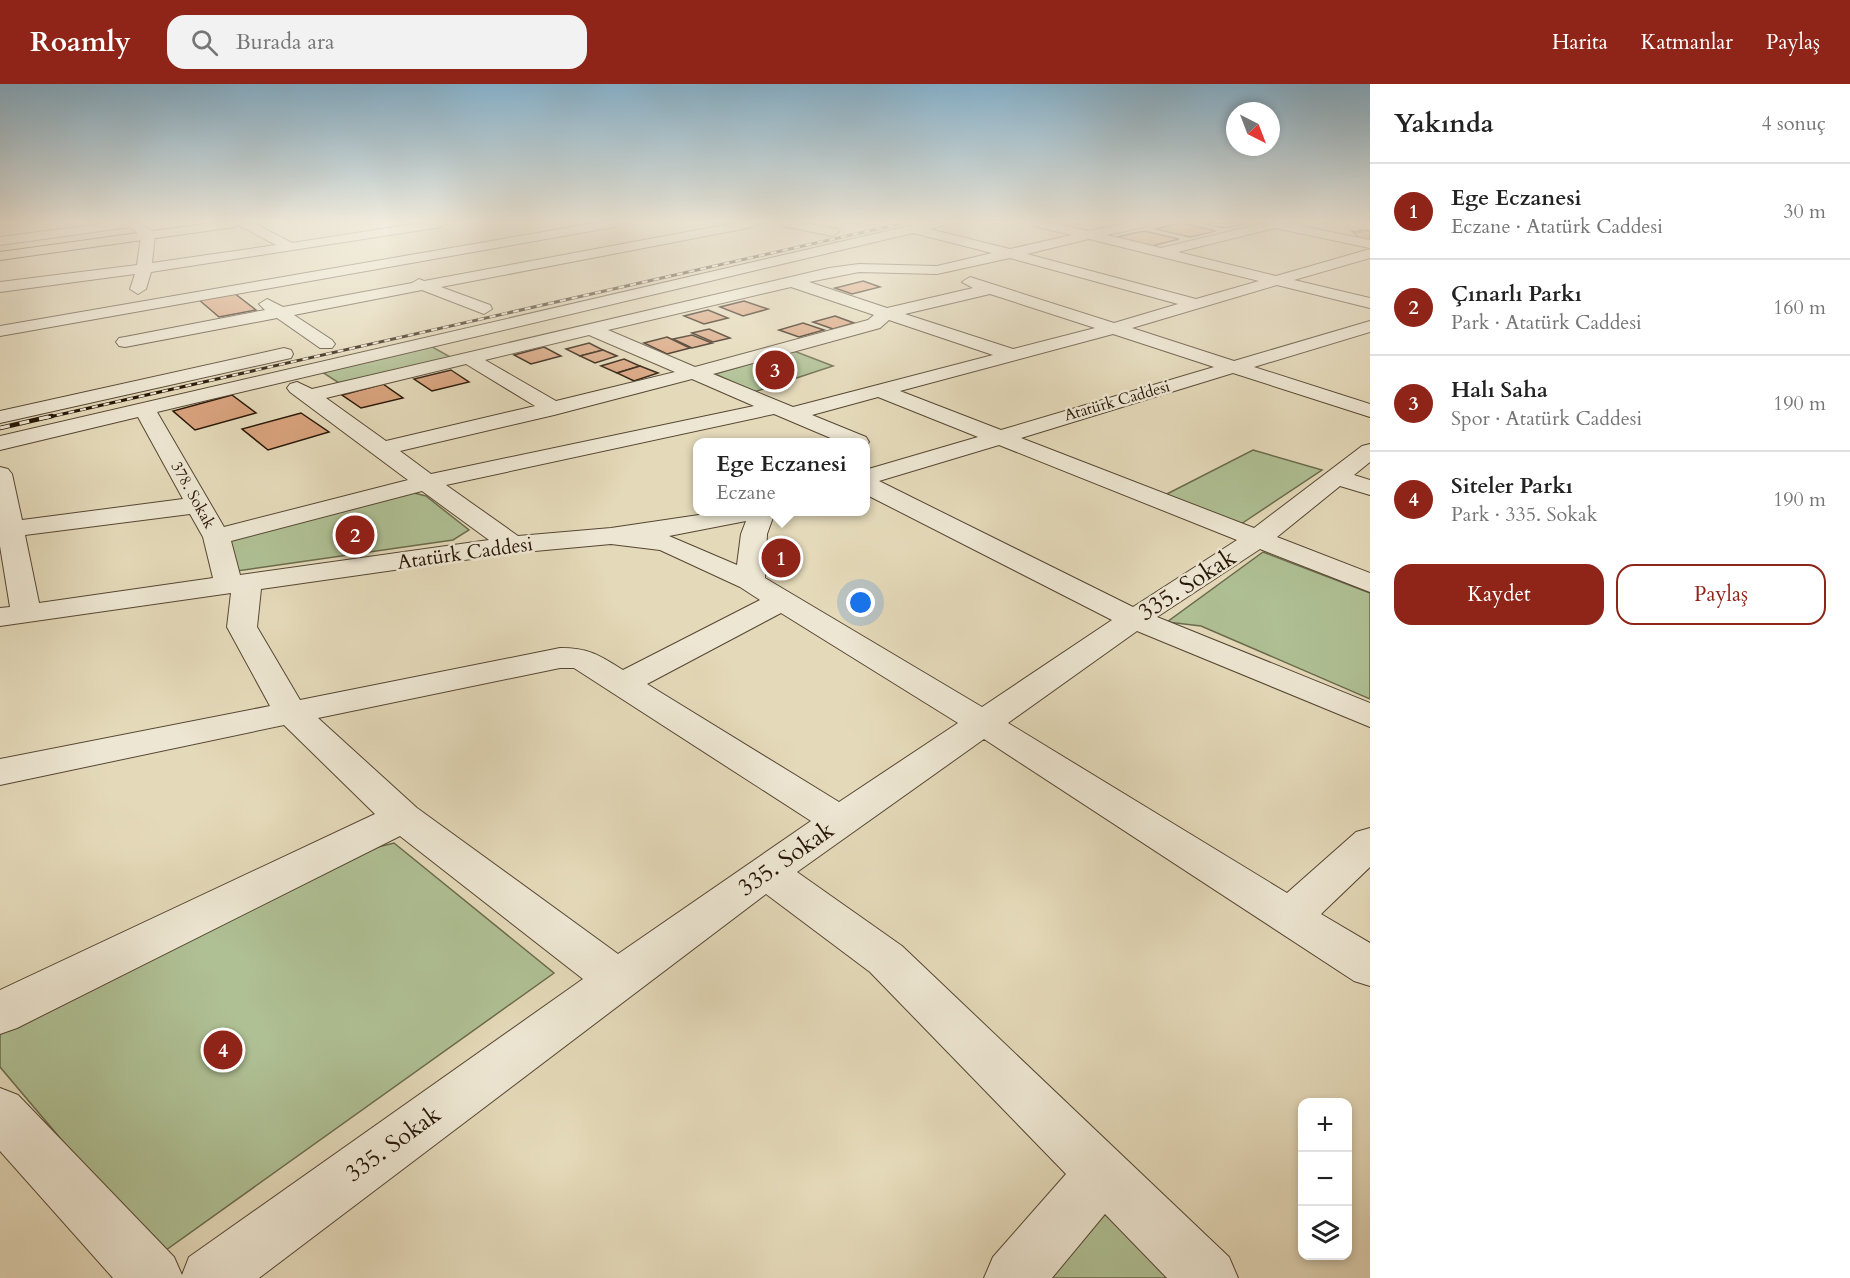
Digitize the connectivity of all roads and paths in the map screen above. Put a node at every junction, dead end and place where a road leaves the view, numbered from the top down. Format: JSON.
{"nodes":[{"id":1,"x":65,"y":279,"type":"edge"},
{"id":2,"x":141,"y":279,"type":"edge"},
{"id":3,"x":231,"y":279,"type":"edge"},
{"id":4,"x":299,"y":279,"type":"edge"},
{"id":5,"x":408,"y":279,"type":"edge"},
{"id":6,"x":448,"y":279,"type":"edge"},
{"id":7,"x":650,"y":279,"type":"edge"},
{"id":8,"x":808,"y":279,"type":"edge"},
{"id":9,"x":962,"y":279,"type":"edge"},
{"id":10,"x":1106,"y":279,"type":"edge"},
{"id":11,"x":1271,"y":279,"type":"edge"},
{"id":12,"x":1280,"y":279,"type":"edge"},
{"id":13,"x":1276,"y":280,"type":"junction"},
{"id":14,"x":47,"y":281,"type":"junction"},
{"id":15,"x":792,"y":282,"type":"junction"},
{"id":16,"x":420,"y":284,"type":"junction"},
{"id":17,"x":1031,"y":284,"type":"dead end"},
{"id":18,"x":0,"y":287,"type":"edge"},
{"id":19,"x":245,"y":288,"type":"junction"},
{"id":20,"x":607,"y":288,"type":"junction"},
{"id":21,"x":995,"y":290,"type":"junction"},
{"id":22,"x":1370,"y":303,"type":"edge"},
{"id":23,"x":507,"y":304,"type":"dead end"},
{"id":24,"x":1196,"y":304,"type":"junction"},
{"id":25,"x":133,"y":308,"type":"junction"},
{"id":26,"x":484,"y":309,"type":"junction"},
{"id":27,"x":277,"y":312,"type":"junction"},
{"id":28,"x":887,"y":313,"type":"junction"},
{"id":29,"x":653,"y":316,"type":"junction"},
{"id":30,"x":77,"y":317,"type":"junction"},
{"id":31,"x":450,"y":317,"type":"dead end"},
{"id":32,"x":1370,"y":326,"type":"edge"},
{"id":33,"x":1115,"y":328,"type":"junction"},
{"id":34,"x":592,"y":330,"type":"junction"},
{"id":35,"x":0,"y":331,"type":"edge"},
{"id":36,"x":349,"y":339,"type":"dead end"},
{"id":37,"x":125,"y":342,"type":"junction"},
{"id":38,"x":326,"y":344,"type":"junction"},
{"id":39,"x":1012,"y":355,"type":"junction"},
{"id":40,"x":469,"y":358,"type":"junction"},
{"id":41,"x":1231,"y":368,"type":"junction"},
{"id":42,"x":695,"y":374,"type":"junction"},
{"id":43,"x":119,"y":376,"type":"junction"},
{"id":44,"x":280,"y":377,"type":"junction"},
{"id":45,"x":879,"y":390,"type":"junction"},
{"id":46,"x":308,"y":396,"type":"junction"},
{"id":47,"x":554,"y":409,"type":"junction"},
{"id":48,"x":145,"y":410,"type":"junction"},
{"id":49,"x":782,"y":411,"type":"junction"},
{"id":50,"x":1370,"y":411,"type":"edge"},
{"id":51,"x":0,"y":417,"type":"edge"},
{"id":52,"x":996,"y":437,"type":"junction"},
{"id":53,"x":848,"y":438,"type":"edge"},
{"id":54,"x":0,"y":443,"type":"edge"},
{"id":55,"x":870,"y":447,"type":"edge"},
{"id":56,"x":383,"y":448,"type":"junction"},
{"id":57,"x":1370,"y":451,"type":"edge"},
{"id":58,"x":911,"y":464,"type":"junction"},
{"id":59,"x":0,"y":474,"type":"edge"},
{"id":60,"x":870,"y":476,"type":"edge"},
{"id":61,"x":427,"y":482,"type":"junction"},
{"id":62,"x":1354,"y":483,"type":"edge"},
{"id":63,"x":870,"y":487,"type":"edge"},
{"id":64,"x":199,"y":506,"type":"junction"},
{"id":65,"x":734,"y":516,"type":"edge"},
{"id":66,"x":761,"y":516,"type":"edge"},
{"id":67,"x":10,"y":529,"type":"junction"},
{"id":68,"x":611,"y":536,"type":"junction"},
{"id":69,"x":216,"y":537,"type":"junction"},
{"id":70,"x":1256,"y":540,"type":"junction"},
{"id":71,"x":513,"y":545,"type":"junction"},
{"id":72,"x":750,"y":581,"type":"junction"},
{"id":73,"x":1370,"y":583,"type":"edge"},
{"id":74,"x":238,"y":584,"type":"junction"},
{"id":75,"x":782,"y":600,"type":"junction"},
{"id":76,"x":13,"y":615,"type":"edge"},
{"id":77,"x":1134,"y":619,"type":"junction"},
{"id":78,"x":621,"y":684,"type":"junction"},
{"id":79,"x":290,"y":712,"type":"junction"},
{"id":80,"x":1370,"y":716,"type":"edge"},
{"id":81,"x":983,"y":723,"type":"junction"},
{"id":82,"x":0,"y":772,"type":"edge"},
{"id":83,"x":403,"y":818,"type":"junction"},
{"id":84,"x":840,"y":821,"type":"junction"},
{"id":85,"x":1370,"y":843,"type":"edge"},
{"id":86,"x":766,"y":872,"type":"junction"},
{"id":87,"x":1290,"y":916,"type":"junction"},
{"id":88,"x":1370,"y":967,"type":"edge"},
{"id":89,"x":618,"y":980,"type":"junction"},
{"id":90,"x":0,"y":1013,"type":"edge"},
{"id":91,"x":0,"y":1113,"type":"edge"},
{"id":92,"x":1103,"y":1174,"type":"junction"},
{"id":93,"x":153,"y":1278,"type":"edge"},
{"id":94,"x":210,"y":1278,"type":"edge"},
{"id":95,"x":1014,"y":1278,"type":"edge"},
{"id":96,"x":1208,"y":1278,"type":"edge"}],
"edges":[{"from":1,"to":14,"type":"street"},
{"from":2,"to":25,"type":"street"},
{"from":3,"to":19,"type":"street"},
{"from":4,"to":19,"type":"street"},
{"from":5,"to":16,"type":"street"},
{"from":6,"to":16,"type":"street"},
{"from":7,"to":20,"type":"street"},
{"from":8,"to":15,"type":"street"},
{"from":9,"to":21,"type":"street"},
{"from":10,"to":24,"type":"street"},
{"from":11,"to":13,"type":"street"},
{"from":12,"to":13,"type":"street"},
{"from":13,"to":22,"type":"street"},
{"from":13,"to":24,"type":"street"},
{"from":14,"to":18,"type":"street"},
{"from":14,"to":30,"type":"street"},
{"from":15,"to":28,"type":"street"},
{"from":15,"to":29,"type":"street"},
{"from":16,"to":26,"type":"street"},
{"from":16,"to":27,"type":"street"},
{"from":17,"to":21,"type":"street"},
{"from":19,"to":25,"type":"street"},
{"from":19,"to":27,"type":"street"},
{"from":20,"to":29,"type":"street"},
{"from":20,"to":44,"type":"street"},
{"from":21,"to":28,"type":"street"},
{"from":21,"to":33,"type":"street"},
{"from":23,"to":26,"type":"street"},
{"from":24,"to":33,"type":"street"},
{"from":25,"to":30,"type":"street"},
{"from":25,"to":37,"type":"street"},
{"from":26,"to":31,"type":"street"},
{"from":27,"to":37,"type":"street"},
{"from":27,"to":38,"type":"street"},
{"from":28,"to":39,"type":"street"},
{"from":28,"to":42,"type":"street"},
{"from":29,"to":34,"type":"street"},
{"from":30,"to":35,"type":"street"},
{"from":32,"to":41,"type":"street","name":"Atatürk Caddesi"},
{"from":33,"to":39,"type":"street"},
{"from":33,"to":41,"type":"street"},
{"from":34,"to":40,"type":"street"},
{"from":34,"to":42,"type":"street"},
{"from":36,"to":38,"type":"street"},
{"from":37,"to":43,"type":"street"},
{"from":38,"to":43,"type":"street"},
{"from":39,"to":45,"type":"street"},
{"from":40,"to":46,"type":"street"},
{"from":40,"to":47,"type":"street"},
{"from":41,"to":50,"type":"street"},
{"from":41,"to":52,"type":"street","name":"Atatürk Caddesi"},
{"from":42,"to":47,"type":"street"},
{"from":42,"to":49,"type":"street"},
{"from":43,"to":51,"type":"street"},
{"from":44,"to":46,"type":"street"},
{"from":44,"to":48,"type":"street"},
{"from":45,"to":49,"type":"street"},
{"from":45,"to":52,"type":"street"},
{"from":46,"to":56,"type":"street"},
{"from":47,"to":56,"type":"street"},
{"from":48,"to":54,"type":"street"},
{"from":48,"to":64,"type":"street","name":"378. Sokak"},
{"from":49,"to":53,"type":"street"},
{"from":49,"to":61,"type":"street"},
{"from":52,"to":58,"type":"street","name":"Atatürk Caddesi"},
{"from":52,"to":70,"type":"street"},
{"from":55,"to":58,"type":"street"},
{"from":56,"to":61,"type":"street"},
{"from":57,"to":62,"type":"street","name":"335. Sokak"},
{"from":58,"to":60,"type":"street","name":"Atatürk Caddesi"},
{"from":59,"to":67,"type":"street"},
{"from":61,"to":69,"type":"street"},
{"from":61,"to":71,"type":"street"},
{"from":62,"to":70,"type":"street","name":"335. Sokak"},
{"from":63,"to":77,"type":"street"},
{"from":64,"to":67,"type":"street"},
{"from":64,"to":69,"type":"street","name":"378. Sokak"},
{"from":65,"to":68,"type":"street","name":"Atatürk Caddesi"},
{"from":66,"to":72,"type":"street"},
{"from":67,"to":76,"type":"street"},
{"from":68,"to":71,"type":"street","name":"Atatürk Caddesi"},
{"from":68,"to":72,"type":"street"},
{"from":69,"to":74,"type":"street","name":"378. Sokak"},
{"from":70,"to":73,"type":"street"},
{"from":70,"to":77,"type":"street","name":"335. Sokak"},
{"from":71,"to":74,"type":"street","name":"Atatürk Caddesi"},
{"from":72,"to":75,"type":"street"},
{"from":74,"to":76,"type":"street","name":"Atatürk Caddesi"},
{"from":74,"to":79,"type":"street"},
{"from":75,"to":78,"type":"street"},
{"from":75,"to":81,"type":"street"},
{"from":77,"to":80,"type":"street"},
{"from":77,"to":81,"type":"street","name":"335. Sokak"},
{"from":78,"to":79,"type":"street"},
{"from":78,"to":84,"type":"street"},
{"from":79,"to":82,"type":"street"},
{"from":79,"to":83,"type":"street"},
{"from":81,"to":84,"type":"street","name":"335. Sokak"},
{"from":81,"to":87,"type":"street"},
{"from":83,"to":89,"type":"street"},
{"from":83,"to":90,"type":"street"},
{"from":84,"to":86,"type":"street","name":"335. Sokak"},
{"from":85,"to":87,"type":"street"},
{"from":86,"to":89,"type":"street","name":"335. Sokak"},
{"from":86,"to":92,"type":"street"},
{"from":87,"to":88,"type":"street"},
{"from":89,"to":94,"type":"street","name":"335. Sokak"},
{"from":91,"to":93,"type":"street"},
{"from":92,"to":95,"type":"street"},
{"from":92,"to":96,"type":"street"}]}
